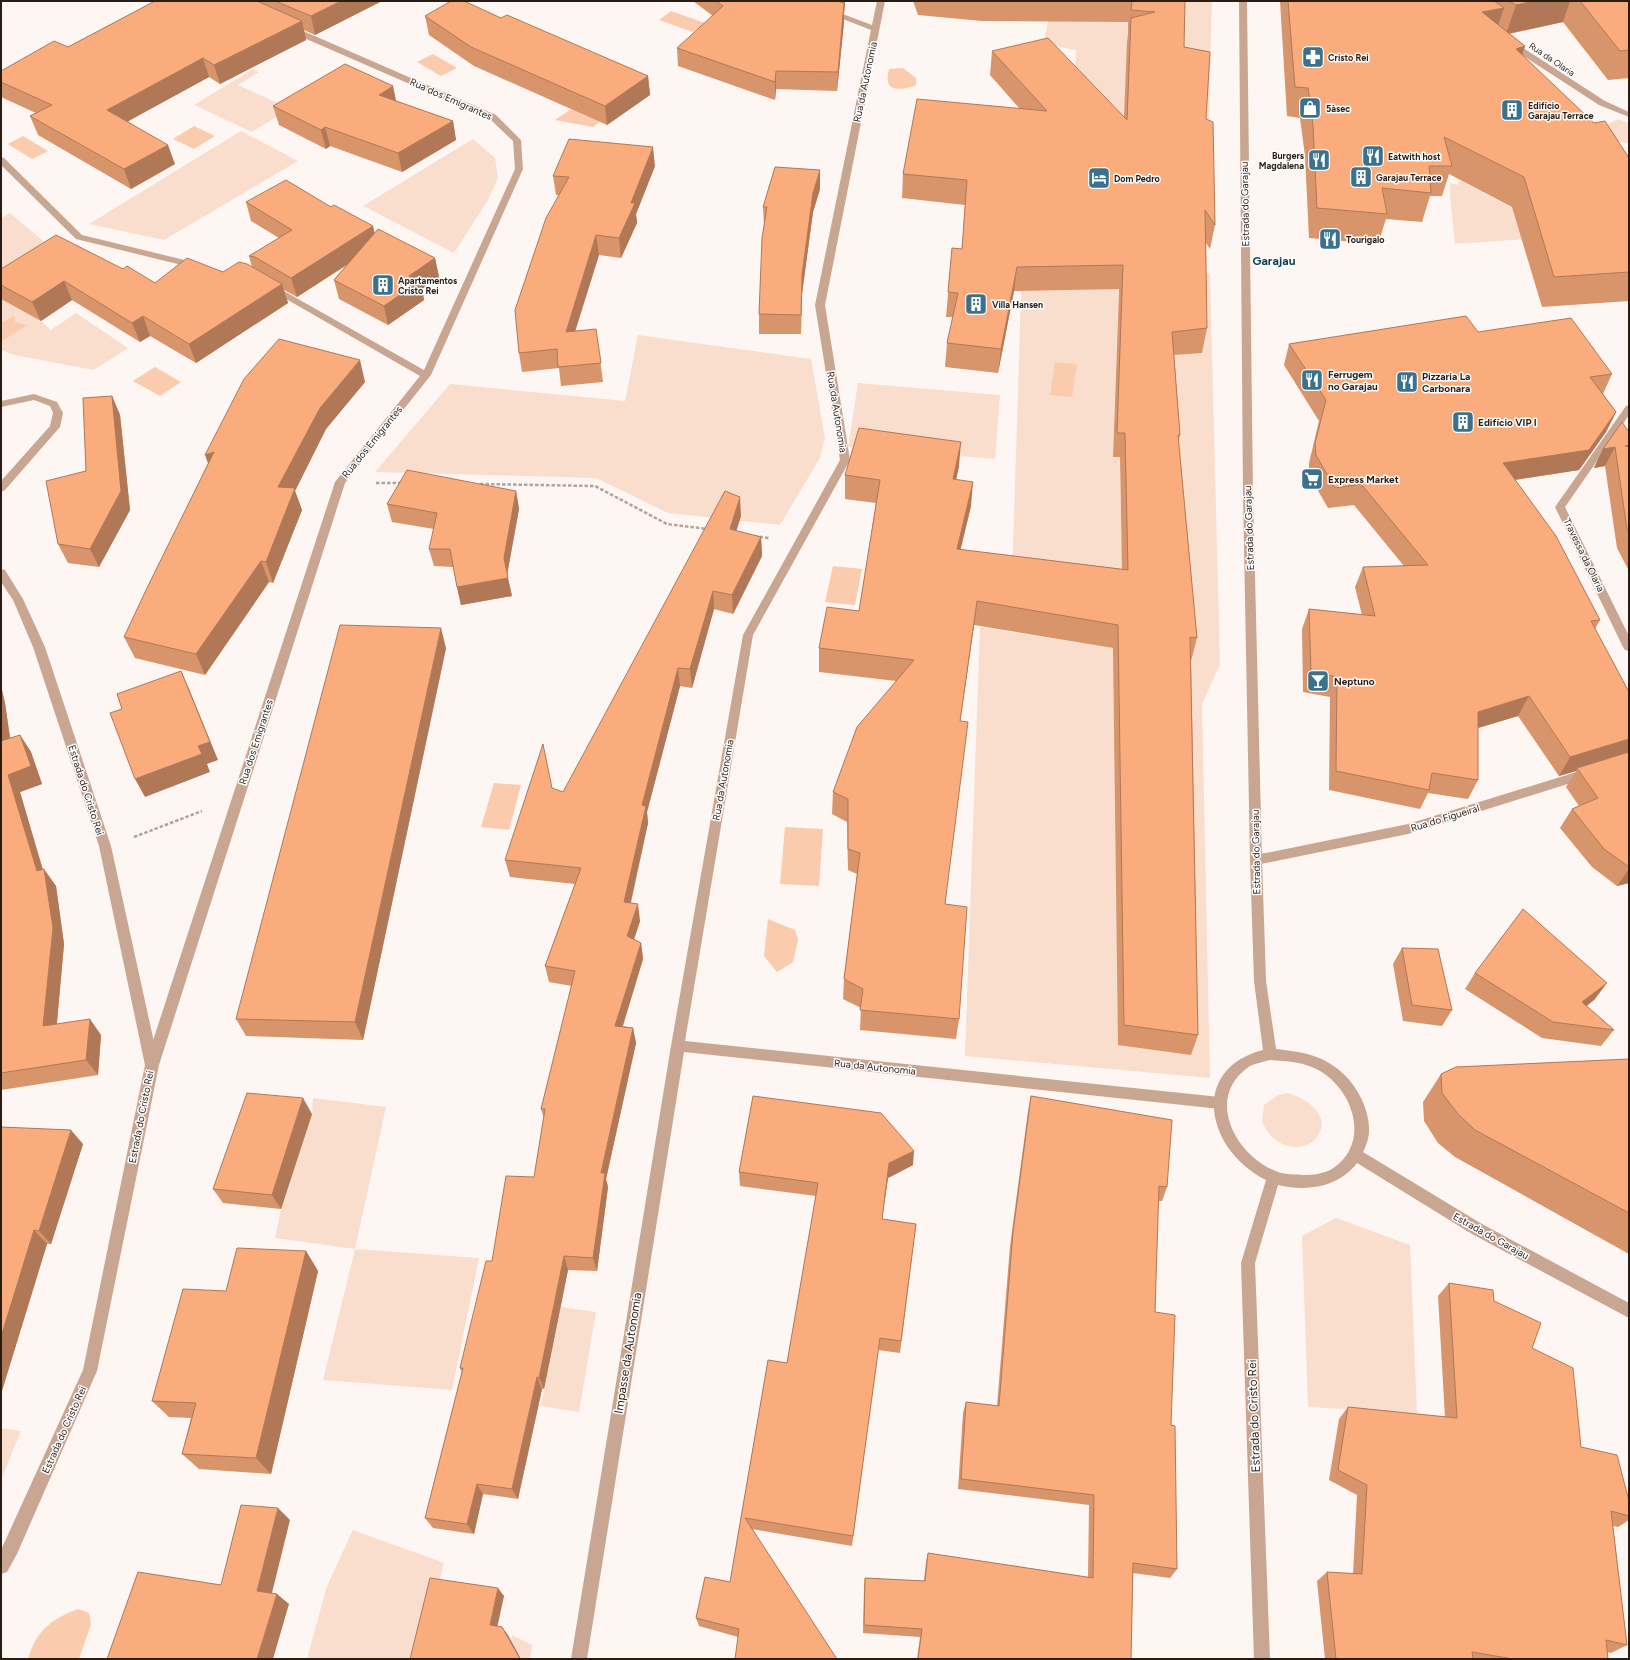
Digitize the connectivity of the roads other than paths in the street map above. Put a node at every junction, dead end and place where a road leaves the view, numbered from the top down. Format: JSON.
{"nodes":[{"id":1,"x":881,"y":1,"type":"edge"},
{"id":2,"x":1243,"y":1,"type":"edge"},
{"id":3,"x":818,"y":8,"type":"edge"},
{"id":4,"x":285,"y":26,"type":"edge"},
{"id":5,"x":876,"y":29,"type":"junction"},
{"id":6,"x":1504,"y":39,"type":"edge"},
{"id":7,"x":1629,"y":115,"type":"edge"},
{"id":8,"x":1,"y":160,"type":"edge"},
{"id":9,"x":211,"y":269,"type":"edge"},
{"id":10,"x":264,"y":284,"type":"edge"},
{"id":11,"x":426,"y":375,"type":"junction"},
{"id":12,"x":1,"y":404,"type":"edge"},
{"id":13,"x":1629,"y":408,"type":"edge"},
{"id":14,"x":1,"y":488,"type":"edge"},
{"id":15,"x":1,"y":573,"type":"edge"},
{"id":16,"x":1629,"y":647,"type":"edge"},
{"id":17,"x":1598,"y":770,"type":"edge"},
{"id":18,"x":1256,"y":860,"type":"junction"},
{"id":19,"x":678,"y":1046,"type":"junction"},
{"id":20,"x":1270,"y":1054,"type":"junction"},
{"id":21,"x":152,"y":1065,"type":"junction"},
{"id":22,"x":1220,"y":1103,"type":"junction"},
{"id":23,"x":1356,"y":1156,"type":"junction"},
{"id":24,"x":1274,"y":1177,"type":"junction"},
{"id":25,"x":1629,"y":1311,"type":"edge"},
{"id":26,"x":1,"y":1566,"type":"edge"},
{"id":27,"x":579,"y":1659,"type":"edge"},
{"id":28,"x":1262,"y":1659,"type":"edge"}],
"edges":[{"from":1,"to":5,"type":"street","name":"Rua da Autonomia"},
{"from":2,"to":18,"type":"street","name":"Estrada do Garajau"},
{"from":3,"to":5,"type":"street"},
{"from":4,"to":11,"type":"street","name":"Rua dos Emigrantes"},
{"from":5,"to":19,"type":"street","name":"Rua da Autonomia"},
{"from":6,"to":7,"type":"street","name":"Rua da Olaria"},
{"from":8,"to":9,"type":"street"},
{"from":10,"to":11,"type":"street"},
{"from":11,"to":21,"type":"street","name":"Rua dos Emigrantes"},
{"from":12,"to":14,"type":"street"},
{"from":13,"to":16,"type":"street","name":"Travessa da Olaria"},
{"from":15,"to":21,"type":"street","name":"Estrada do Cristo Rei"},
{"from":17,"to":18,"type":"street","name":"Rua do Figueiral"},
{"from":18,"to":20,"type":"street","name":"Estrada do Garajau"},
{"from":19,"to":22,"type":"street","name":"Rua da Autonomia"},
{"from":19,"to":27,"type":"street","name":"Impasse da Autonomia"},
{"from":20,"to":22,"type":"street"},
{"from":20,"to":23,"type":"street"},
{"from":21,"to":26,"type":"street","name":"Estrada do Cristo Rei"},
{"from":22,"to":24,"type":"street"},
{"from":23,"to":24,"type":"street"},
{"from":23,"to":25,"type":"street","name":"Estrada do Garajau"},
{"from":24,"to":28,"type":"street","name":"Estrada do Cristo Rei"}]}
